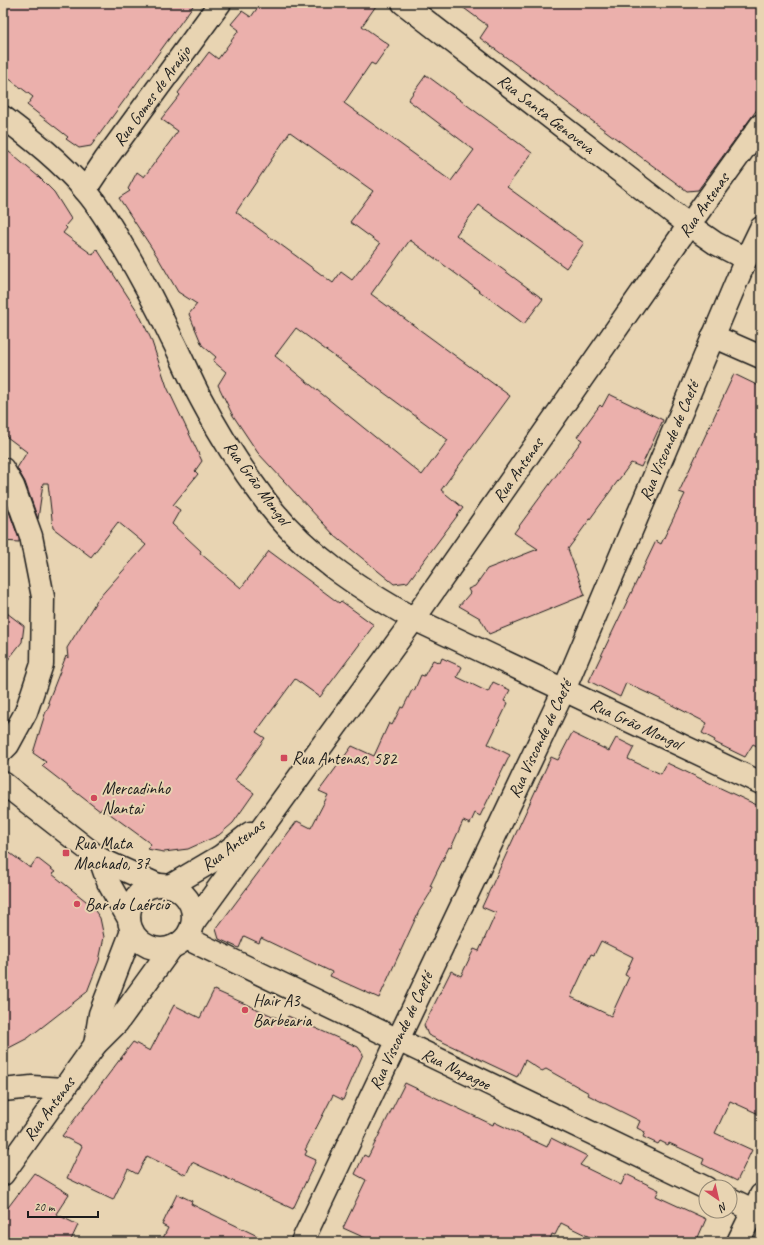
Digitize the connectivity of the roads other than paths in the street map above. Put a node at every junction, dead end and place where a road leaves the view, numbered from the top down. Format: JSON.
{"nodes":[{"id":1,"x":220,"y":3,"type":"edge"},
{"id":2,"x":403,"y":3,"type":"edge"},
{"id":3,"x":3,"y":117,"type":"edge"},
{"id":4,"x":761,"y":125,"type":"edge"},
{"id":5,"x":85,"y":190,"type":"junction"},
{"id":6,"x":689,"y":225,"type":"junction"},
{"id":7,"x":761,"y":228,"type":"edge"},
{"id":8,"x":746,"y":259,"type":"junction"},
{"id":9,"x":713,"y":336,"type":"junction"},
{"id":10,"x":761,"y":357,"type":"edge"},
{"id":11,"x":3,"y":469,"type":"edge"},
{"id":12,"x":414,"y":619,"type":"junction"},
{"id":13,"x":564,"y":690,"type":"junction"},
{"id":14,"x":3,"y":750,"type":"edge"},
{"id":15,"x":3,"y":783,"type":"edge"},
{"id":16,"x":761,"y":783,"type":"edge"},
{"id":17,"x":274,"y":814,"type":"junction"},
{"id":18,"x":100,"y":859,"type":"junction"},
{"id":19,"x":164,"y":886,"type":"junction"},
{"id":20,"x":131,"y":925,"type":"junction"},
{"id":21,"x":183,"y":936,"type":"junction"},
{"id":22,"x":397,"y":1040,"type":"junction"},
{"id":23,"x":95,"y":1045,"type":"junction"},
{"id":24,"x":64,"y":1089,"type":"junction"},
{"id":25,"x":3,"y":1090,"type":"edge"},
{"id":26,"x":3,"y":1174,"type":"edge"},
{"id":27,"x":698,"y":1184,"type":"edge"},
{"id":28,"x":738,"y":1201,"type":"edge"},
{"id":29,"x":758,"y":1206,"type":"edge"},
{"id":30,"x":302,"y":1242,"type":"edge"},
{"id":31,"x":738,"y":1242,"type":"edge"}],
"edges":[{"from":1,"to":5,"type":"street","name":"Rua Gomes de Araújo"},
{"from":2,"to":6,"type":"street","name":"Rua Santa Genoveva"},
{"from":3,"to":5,"type":"street","name":"Rua Grão Mongol"},
{"from":4,"to":6,"type":"street","name":"Rua Antenas"},
{"from":5,"to":12,"type":"street","name":"Rua Grão Mongol"},
{"from":6,"to":8,"type":"street","name":"Rua Santa Genoveva"},
{"from":6,"to":12,"type":"street","name":"Rua Antenas"},
{"from":7,"to":8,"type":"street","name":"Rua Visconde de Caeté"},
{"from":8,"to":9,"type":"street","name":"Rua Visconde de Caeté"},
{"from":9,"to":10,"type":"street"},
{"from":9,"to":13,"type":"street","name":"Rua Visconde de Caeté"},
{"from":11,"to":14,"type":"street"},
{"from":12,"to":13,"type":"street","name":"Rua Grão Mongol"},
{"from":12,"to":17,"type":"street","name":"Rua Antenas"},
{"from":13,"to":16,"type":"street","name":"Rua Grão Mongol"},
{"from":13,"to":22,"type":"street","name":"Rua Visconde de Caeté"},
{"from":15,"to":18,"type":"street"},
{"from":17,"to":19,"type":"street","name":"Rua Antenas"},
{"from":17,"to":21,"type":"street","name":"Rua Antenas"},
{"from":18,"to":19,"type":"street"},
{"from":18,"to":20,"type":"street"},
{"from":19,"to":20,"type":"street"},
{"from":19,"to":21,"type":"street"},
{"from":20,"to":21,"type":"street"},
{"from":20,"to":23,"type":"street","name":"Rua Antenas"},
{"from":21,"to":22,"type":"street","name":"Rua Napagoe"},
{"from":21,"to":23,"type":"street","name":"Rua Antenas"},
{"from":22,"to":27,"type":"street","name":"Rua Napagoe"},
{"from":22,"to":30,"type":"street","name":"Rua Visconde de Caeté"},
{"from":23,"to":24,"type":"street","name":"Rua Antenas"},
{"from":24,"to":25,"type":"street"},
{"from":24,"to":26,"type":"street","name":"Rua Antenas"},
{"from":28,"to":29,"type":"street"},
{"from":29,"to":31,"type":"street"}]}
